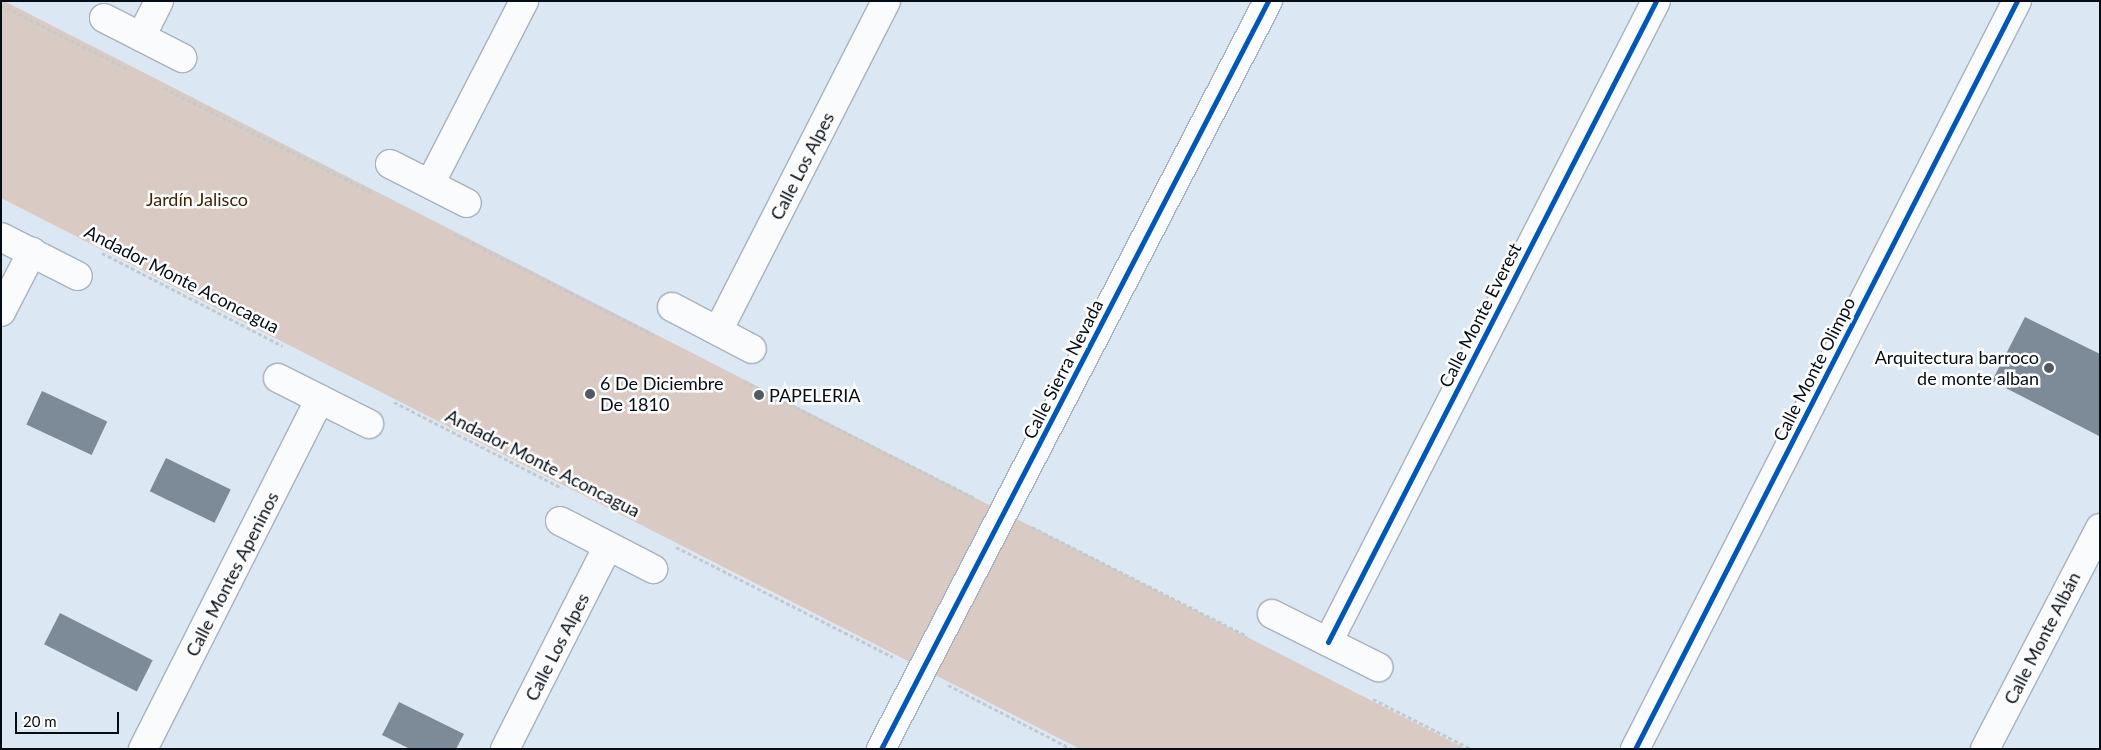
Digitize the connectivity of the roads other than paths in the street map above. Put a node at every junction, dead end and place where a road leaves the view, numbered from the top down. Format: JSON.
{"nodes":[{"id":1,"x":159,"y":1,"type":"edge"},
{"id":2,"x":524,"y":1,"type":"edge"},
{"id":3,"x":886,"y":1,"type":"edge"},
{"id":4,"x":1268,"y":1,"type":"edge"},
{"id":5,"x":1656,"y":1,"type":"edge"},
{"id":6,"x":2017,"y":1,"type":"edge"},
{"id":7,"x":104,"y":18,"type":"dead end"},
{"id":8,"x":141,"y":37,"type":"junction"},
{"id":9,"x":182,"y":58,"type":"dead end"},
{"id":10,"x":390,"y":164,"type":"dead end"},
{"id":11,"x":430,"y":184,"type":"junction"},
{"id":12,"x":467,"y":203,"type":"dead end"},
{"id":13,"x":1,"y":237,"type":"edge"},
{"id":14,"x":32,"y":252,"type":"junction"},
{"id":15,"x":78,"y":276,"type":"dead end"},
{"id":16,"x":672,"y":307,"type":"dead end"},
{"id":17,"x":1,"y":312,"type":"edge"},
{"id":18,"x":718,"y":331,"type":"junction"},
{"id":19,"x":752,"y":349,"type":"dead end"},
{"id":20,"x":278,"y":378,"type":"dead end"},
{"id":21,"x":320,"y":399,"type":"junction"},
{"id":22,"x":369,"y":424,"type":"dead end"},
{"id":23,"x":560,"y":521,"type":"dead end"},
{"id":24,"x":2100,"y":528,"type":"edge"},
{"id":25,"x":608,"y":546,"type":"junction"},
{"id":26,"x":654,"y":569,"type":"dead end"},
{"id":27,"x":1272,"y":614,"type":"dead end"},
{"id":28,"x":1328,"y":642,"type":"junction"},
{"id":29,"x":1378,"y":668,"type":"dead end"},
{"id":30,"x":143,"y":749,"type":"edge"},
{"id":31,"x":505,"y":749,"type":"edge"},
{"id":32,"x":881,"y":749,"type":"edge"},
{"id":33,"x":1635,"y":749,"type":"edge"},
{"id":34,"x":1985,"y":749,"type":"edge"}],
"edges":[{"from":1,"to":8,"type":"street"},
{"from":2,"to":11,"type":"street"},
{"from":3,"to":18,"type":"street","name":"Calle Los Alpes"},
{"from":4,"to":32,"type":"street","name":"Calle Sierra Nevada"},
{"from":5,"to":28,"type":"street","name":"Calle Monte Everest"},
{"from":6,"to":33,"type":"street","name":"Calle Monte Olimpo"},
{"from":7,"to":8,"type":"street"},
{"from":8,"to":9,"type":"street"},
{"from":10,"to":11,"type":"street"},
{"from":11,"to":12,"type":"street"},
{"from":13,"to":14,"type":"street"},
{"from":14,"to":15,"type":"street"},
{"from":14,"to":17,"type":"street"},
{"from":16,"to":18,"type":"street"},
{"from":18,"to":19,"type":"street"},
{"from":20,"to":21,"type":"street"},
{"from":21,"to":22,"type":"street"},
{"from":21,"to":30,"type":"street","name":"Calle Montes Apeninos"},
{"from":23,"to":25,"type":"street"},
{"from":24,"to":34,"type":"street","name":"Calle Monte Albán"},
{"from":25,"to":26,"type":"street"},
{"from":25,"to":31,"type":"street","name":"Calle Los Alpes"},
{"from":27,"to":28,"type":"street"},
{"from":28,"to":29,"type":"street"}]}
